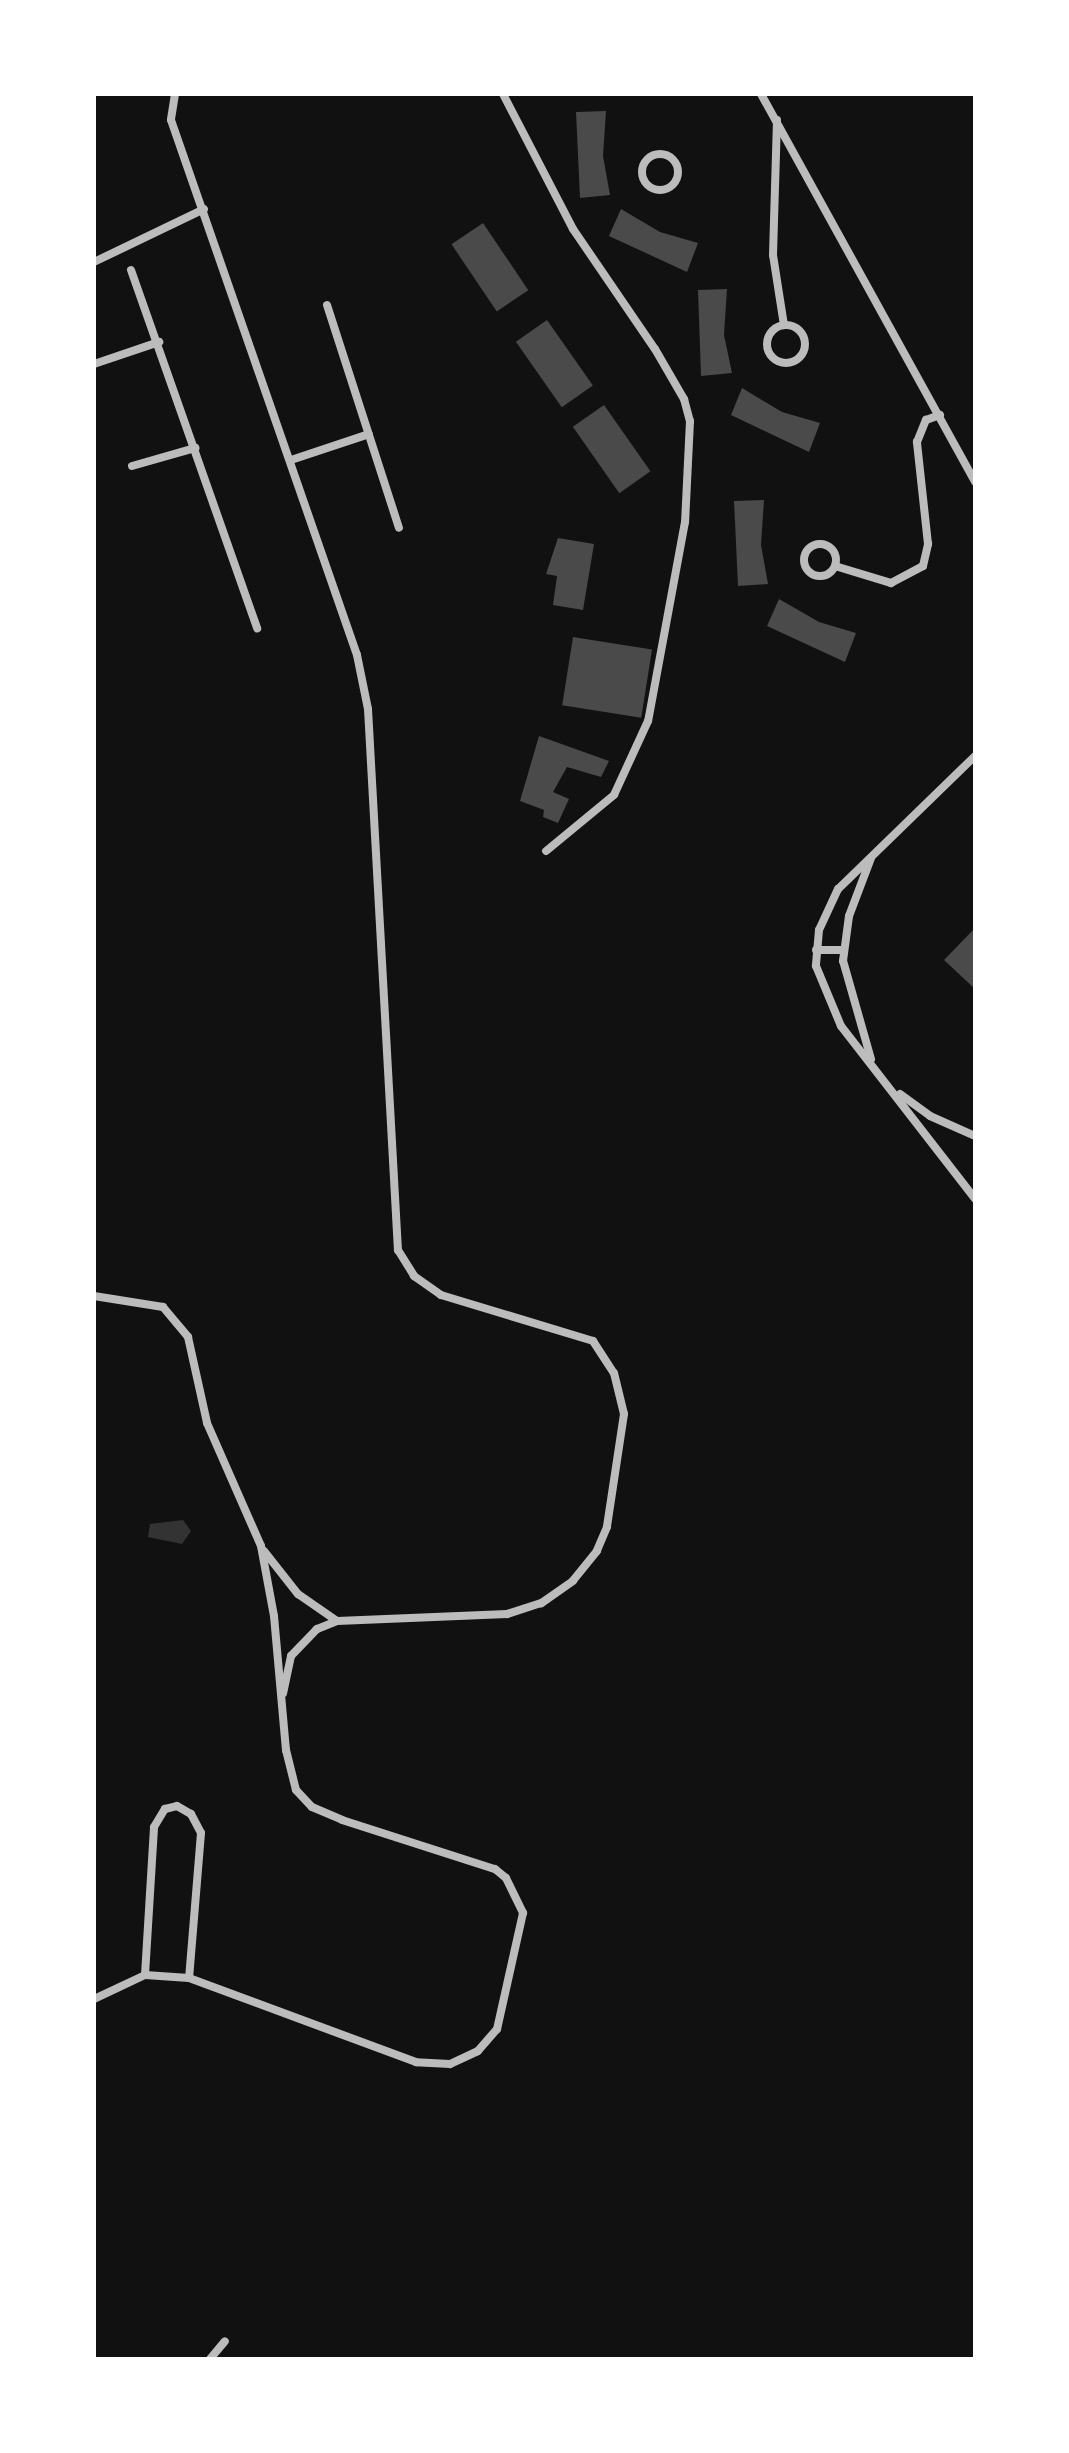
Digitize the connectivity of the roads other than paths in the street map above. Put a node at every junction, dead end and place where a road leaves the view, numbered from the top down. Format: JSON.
{"nodes":[{"id":1,"x":175,"y":94,"type":"edge"},
{"id":2,"x":503,"y":94,"type":"edge"},
{"id":3,"x":761,"y":94,"type":"edge"},
{"id":4,"x":777,"y":120,"type":"junction"},
{"id":5,"x":665,"y":190,"type":"joint"},
{"id":6,"x":204,"y":209,"type":"junction"},
{"id":7,"x":94,"y":262,"type":"edge"},
{"id":8,"x":131,"y":270,"type":"dead end"},
{"id":9,"x":327,"y":305,"type":"dead end"},
{"id":10,"x":784,"y":325,"type":"junction"},
{"id":11,"x":159,"y":342,"type":"junction"},
{"id":12,"x":94,"y":364,"type":"edge"},
{"id":13,"x":940,"y":415,"type":"junction"},
{"id":14,"x":369,"y":434,"type":"junction"},
{"id":15,"x":195,"y":448,"type":"junction"},
{"id":16,"x":291,"y":460,"type":"junction"},
{"id":17,"x":132,"y":466,"type":"dead end"},
{"id":18,"x":975,"y":482,"type":"edge"},
{"id":19,"x":399,"y":528,"type":"dead end"},
{"id":20,"x":835,"y":566,"type":"junction"},
{"id":21,"x":257,"y":628,"type":"dead end"},
{"id":22,"x":975,"y":756,"type":"edge"},
{"id":23,"x":546,"y":851,"type":"dead end"},
{"id":24,"x":872,"y":857,"type":"junction"},
{"id":25,"x":816,"y":950,"type":"junction"},
{"id":26,"x":843,"y":950,"type":"junction"},
{"id":27,"x":871,"y":1059,"type":"junction"},
{"id":28,"x":887,"y":1084,"type":"junction"},
{"id":29,"x":975,"y":1136,"type":"edge"},
{"id":30,"x":975,"y":1199,"type":"edge"},
{"id":31,"x":94,"y":1296,"type":"edge"},
{"id":32,"x":261,"y":1546,"type":"junction"},
{"id":33,"x":337,"y":1621,"type":"junction"},
{"id":34,"x":283,"y":1693,"type":"junction"},
{"id":35,"x":145,"y":1975,"type":"junction"},
{"id":36,"x":189,"y":1978,"type":"junction"},
{"id":37,"x":94,"y":1999,"type":"edge"},
{"id":38,"x":225,"y":2341,"type":"dead end"},
{"id":39,"x":210,"y":2359,"type":"edge"}],
"edges":[{"from":1,"to":6,"type":"street"},
{"from":2,"to":23,"type":"street"},
{"from":3,"to":4,"type":"street"},
{"from":4,"to":10,"type":"street"},
{"from":4,"to":13,"type":"street"},
{"from":5,"to":5,"type":"street"},
{"from":6,"to":7,"type":"street"},
{"from":6,"to":16,"type":"street"},
{"from":8,"to":11,"type":"street"},
{"from":9,"to":14,"type":"street"},
{"from":10,"to":10,"type":"street"},
{"from":11,"to":12,"type":"street"},
{"from":11,"to":15,"type":"street"},
{"from":13,"to":18,"type":"street"},
{"from":13,"to":20,"type":"street"},
{"from":14,"to":16,"type":"street"},
{"from":14,"to":19,"type":"street"},
{"from":15,"to":17,"type":"street"},
{"from":15,"to":21,"type":"street"},
{"from":16,"to":33,"type":"street"},
{"from":20,"to":20,"type":"street"},
{"from":22,"to":24,"type":"street"},
{"from":24,"to":25,"type":"street"},
{"from":24,"to":26,"type":"street"},
{"from":25,"to":26,"type":"street"},
{"from":25,"to":27,"type":"street"},
{"from":26,"to":27,"type":"street"},
{"from":27,"to":28,"type":"street"},
{"from":28,"to":29,"type":"street"},
{"from":28,"to":30,"type":"street"},
{"from":31,"to":32,"type":"street"},
{"from":32,"to":33,"type":"street"},
{"from":32,"to":34,"type":"street"},
{"from":33,"to":34,"type":"street"},
{"from":34,"to":36,"type":"street"},
{"from":35,"to":36,"type":"street"},
{"from":35,"to":36,"type":"street"},
{"from":35,"to":37,"type":"street"},
{"from":38,"to":39,"type":"street"}]}
